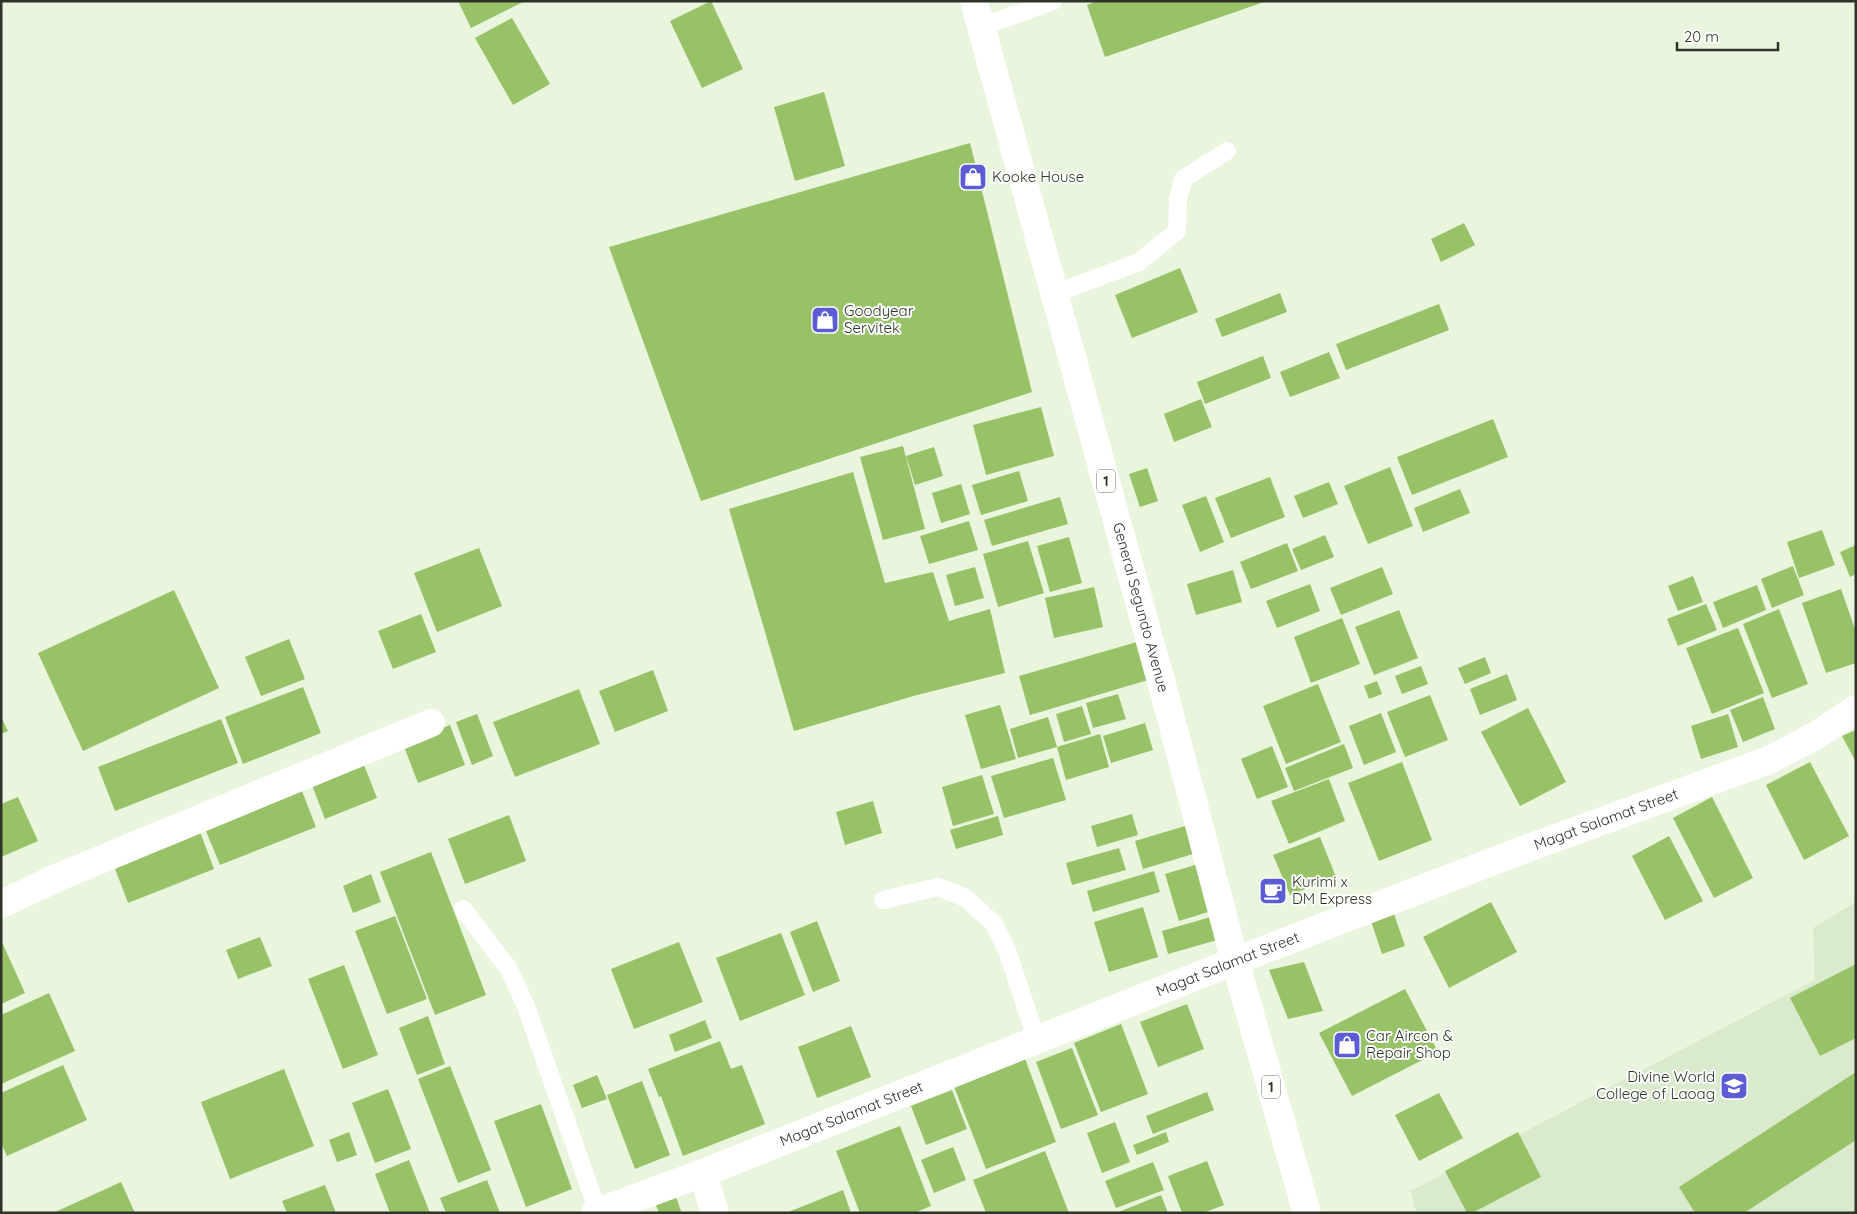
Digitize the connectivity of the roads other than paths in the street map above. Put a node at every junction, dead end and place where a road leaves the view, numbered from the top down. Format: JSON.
{"nodes":[{"id":1,"x":1053,"y":1,"type":"edge"},
{"id":2,"x":977,"y":14,"type":"edge"},
{"id":3,"x":1227,"y":151,"type":"dead end"},
{"id":4,"x":1054,"y":294,"type":"junction"},
{"id":5,"x":1856,"y":710,"type":"edge"},
{"id":6,"x":431,"y":723,"type":"dead end"},
{"id":7,"x":883,"y":900,"type":"dead end"},
{"id":8,"x":1,"y":904,"type":"edge"},
{"id":9,"x":463,"y":909,"type":"dead end"},
{"id":10,"x":1235,"y":961,"type":"junction"},
{"id":11,"x":1037,"y":1041,"type":"junction"},
{"id":12,"x":704,"y":1173,"type":"junction"},
{"id":13,"x":597,"y":1212,"type":"edge"},
{"id":14,"x":715,"y":1213,"type":"edge"},
{"id":15,"x":1307,"y":1213,"type":"edge"}],
"edges":[{"from":1,"to":2,"type":"lane"},
{"from":2,"to":4,"type":"main road","name":"General Segundo Avenue","number":"1"},
{"from":3,"to":4,"type":"lane"},
{"from":4,"to":10,"type":"main road","name":"General Segundo Avenue","number":"1"},
{"from":5,"to":10,"type":"main road","name":"Magat Salamat Street"},
{"from":6,"to":8,"type":"main road"},
{"from":7,"to":11,"type":"lane"},
{"from":9,"to":13,"type":"lane"},
{"from":10,"to":11,"type":"main road","name":"Magat Salamat Street"},
{"from":10,"to":15,"type":"main road","name":"General Segundo Avenue","number":"1"},
{"from":11,"to":12,"type":"main road","name":"Magat Salamat Street"},
{"from":12,"to":13,"type":"main road","name":"Magat Salamat Street"},
{"from":12,"to":14,"type":"main road"}]}
